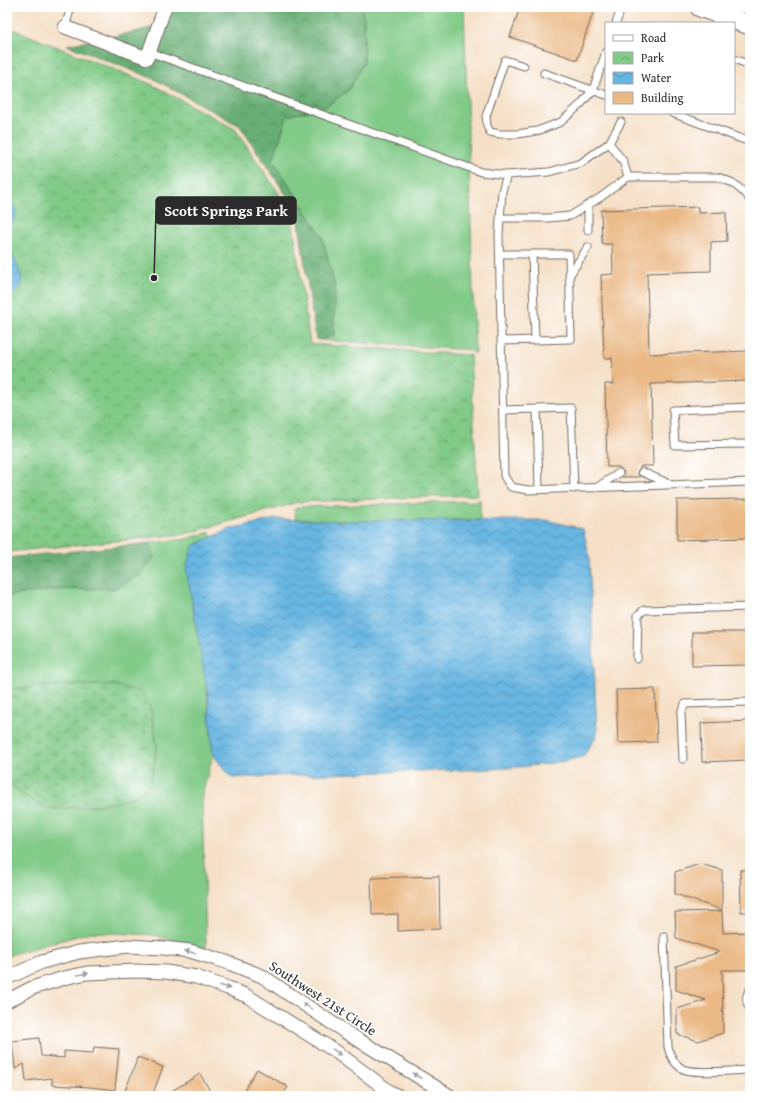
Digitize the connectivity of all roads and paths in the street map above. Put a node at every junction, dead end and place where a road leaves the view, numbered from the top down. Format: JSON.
{"nodes":[{"id":1,"x":71,"y":7,"type":"edge"},
{"id":2,"x":165,"y":7,"type":"edge"},
{"id":3,"x":700,"y":7,"type":"edge"},
{"id":4,"x":621,"y":9,"type":"dead end"},
{"id":5,"x":616,"y":22,"type":"edge"},
{"id":6,"x":750,"y":25,"type":"edge"},
{"id":7,"x":65,"y":27,"type":"joint"},
{"id":8,"x":149,"y":52,"type":"junction"},
{"id":9,"x":605,"y":55,"type":"edge"},
{"id":10,"x":735,"y":59,"type":"edge"},
{"id":11,"x":750,"y":65,"type":"edge"},
{"id":12,"x":524,"y":66,"type":"dead end"},
{"id":13,"x":544,"y":73,"type":"dead end"},
{"id":14,"x":593,"y":90,"type":"junction"},
{"id":15,"x":605,"y":95,"type":"edge"},
{"id":16,"x":675,"y":114,"type":"edge"},
{"id":17,"x":621,"y":122,"type":"dead end"},
{"id":18,"x":750,"y":142,"type":"edge"},
{"id":19,"x":609,"y":143,"type":"junction"},
{"id":20,"x":507,"y":175,"type":"junction"},
{"id":21,"x":628,"y":177,"type":"junction"},
{"id":22,"x":750,"y":201,"type":"edge"},
{"id":23,"x":588,"y":205,"type":"junction"},
{"id":24,"x":500,"y":218,"type":"junction"},
{"id":25,"x":588,"y":230,"type":"dead end"},
{"id":26,"x":588,"y":247,"type":"dead end"},
{"id":27,"x":500,"y":254,"type":"junction"},
{"id":28,"x":532,"y":254,"type":"junction"},
{"id":29,"x":569,"y":276,"type":"junction"},
{"id":30,"x":535,"y":340,"type":"junction"},
{"id":31,"x":501,"y":341,"type":"junction"},
{"id":32,"x":750,"y":407,"type":"edge"},
{"id":33,"x":537,"y":409,"type":"junction"},
{"id":34,"x":503,"y":410,"type":"junction"},
{"id":35,"x":750,"y":444,"type":"edge"},
{"id":36,"x":642,"y":472,"type":"dead end"},
{"id":37,"x":619,"y":473,"type":"dead end"},
{"id":38,"x":750,"y":482,"type":"edge"},
{"id":39,"x":672,"y":485,"type":"junction"},
{"id":40,"x":595,"y":488,"type":"junction"},
{"id":41,"x":574,"y":489,"type":"junction"},
{"id":42,"x":539,"y":490,"type":"junction"},
{"id":43,"x":750,"y":606,"type":"edge"},
{"id":44,"x":637,"y":659,"type":"dead end"},
{"id":45,"x":750,"y":701,"type":"edge"},
{"id":46,"x":683,"y":759,"type":"dead end"},
{"id":47,"x":664,"y":936,"type":"dead end"},
{"id":48,"x":49,"y":960,"type":"junction"},
{"id":49,"x":7,"y":978,"type":"edge"},
{"id":50,"x":55,"y":981,"type":"junction"},
{"id":51,"x":750,"y":990,"type":"edge"},
{"id":52,"x":7,"y":1001,"type":"edge"},
{"id":53,"x":750,"y":1009,"type":"edge"},
{"id":54,"x":750,"y":1070,"type":"edge"},
{"id":55,"x":398,"y":1096,"type":"edge"},
{"id":56,"x":450,"y":1096,"type":"edge"}],
"edges":[{"from":1,"to":7,"type":"lane"},
{"from":2,"to":8,"type":"street"},
{"from":3,"to":6,"type":"main road"},
{"from":4,"to":5,"type":"lane"},
{"from":7,"to":8,"type":"street"},
{"from":8,"to":20,"type":"lane"},
{"from":9,"to":14,"type":"lane"},
{"from":10,"to":11,"type":"lane"},
{"from":12,"to":14,"type":"lane"},
{"from":13,"to":14,"type":"lane"},
{"from":14,"to":15,"type":"lane"},
{"from":16,"to":18,"type":"lane"},
{"from":17,"to":19,"type":"lane"},
{"from":19,"to":20,"type":"lane"},
{"from":19,"to":21,"type":"lane"},
{"from":20,"to":24,"type":"lane"},
{"from":21,"to":22,"type":"lane"},
{"from":21,"to":23,"type":"lane"},
{"from":23,"to":24,"type":"lane"},
{"from":23,"to":25,"type":"lane"},
{"from":24,"to":27,"type":"lane"},
{"from":26,"to":29,"type":"lane"},
{"from":27,"to":28,"type":"lane"},
{"from":27,"to":31,"type":"lane"},
{"from":28,"to":29,"type":"lane"},
{"from":28,"to":30,"type":"lane"},
{"from":29,"to":30,"type":"lane"},
{"from":30,"to":31,"type":"lane"},
{"from":31,"to":34,"type":"lane"},
{"from":32,"to":35,"type":"lane"},
{"from":33,"to":34,"type":"lane"},
{"from":33,"to":41,"type":"lane"},
{"from":33,"to":42,"type":"lane"},
{"from":34,"to":42,"type":"lane"},
{"from":36,"to":39,"type":"lane"},
{"from":37,"to":40,"type":"lane"},
{"from":38,"to":39,"type":"lane"},
{"from":39,"to":40,"type":"lane"},
{"from":40,"to":41,"type":"lane"},
{"from":41,"to":42,"type":"lane"},
{"from":43,"to":44,"type":"lane"},
{"from":45,"to":46,"type":"lane"},
{"from":47,"to":54,"type":"lane"},
{"from":48,"to":49,"type":"street","name":"Southwest 21st Circle"},
{"from":48,"to":50,"type":"street"},
{"from":56,"to":48,"type":"street","name":"Southwest 21st Circle","one_way":true},
{"from":50,"to":52,"type":"street"},
{"from":50,"to":55,"type":"street","one_way":true},
{"from":51,"to":53,"type":"lane"}]}
